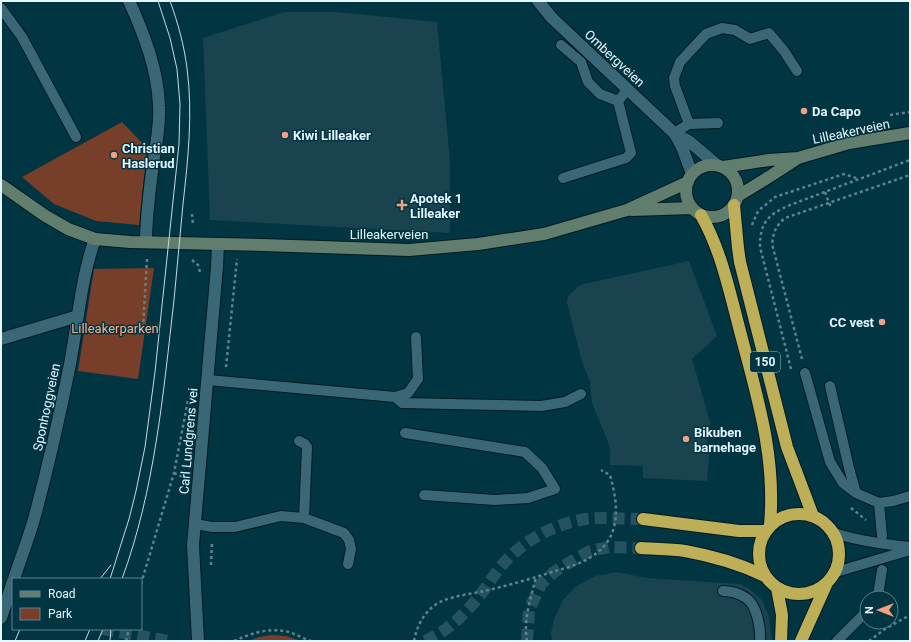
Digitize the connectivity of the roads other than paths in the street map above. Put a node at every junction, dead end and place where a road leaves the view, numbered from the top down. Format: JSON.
{"nodes":[{"id":1,"x":128,"y":1,"type":"edge"},
{"id":2,"x":538,"y":1,"type":"edge"},
{"id":3,"x":1,"y":8,"type":"edge"},
{"id":4,"x":561,"y":45,"type":"dead end"},
{"id":5,"x":797,"y":71,"type":"dead end"},
{"id":6,"x":628,"y":89,"type":"junction"},
{"id":7,"x":618,"y":101,"type":"junction"},
{"id":8,"x":718,"y":123,"type":"dead end"},
{"id":9,"x":689,"y":124,"type":"junction"},
{"id":10,"x":674,"y":133,"type":"junction"},
{"id":11,"x":910,"y":133,"type":"edge"},
{"id":12,"x":76,"y":137,"type":"dead end"},
{"id":13,"x":798,"y":158,"type":"junction"},
{"id":14,"x":720,"y":166,"type":"junction"},
{"id":15,"x":563,"y":178,"type":"dead end"},
{"id":16,"x":690,"y":178,"type":"junction"},
{"id":17,"x":1,"y":185,"type":"edge"},
{"id":18,"x":736,"y":200,"type":"junction"},
{"id":19,"x":627,"y":210,"type":"junction"},
{"id":20,"x":697,"y":212,"type":"junction"},
{"id":21,"x":95,"y":238,"type":"junction"},
{"id":22,"x":146,"y":242,"type":"junction"},
{"id":23,"x":218,"y":244,"type":"junction"},
{"id":24,"x":78,"y":316,"type":"junction"},
{"id":25,"x":416,"y":336,"type":"dead end"},
{"id":26,"x":1,"y":339,"type":"edge"},
{"id":27,"x":805,"y":373,"type":"road end"},
{"id":28,"x":208,"y":380,"type":"junction"},
{"id":29,"x":830,"y":386,"type":"dead end"},
{"id":30,"x":581,"y":394,"type":"dead end"},
{"id":31,"x":395,"y":398,"type":"junction"},
{"id":32,"x":405,"y":433,"type":"dead end"},
{"id":33,"x":299,"y":441,"type":"dead end"},
{"id":34,"x":856,"y":493,"type":"junction"},
{"id":35,"x":424,"y":495,"type":"dead end"},
{"id":36,"x":910,"y":496,"type":"edge"},
{"id":37,"x":879,"y":503,"type":"junction"},
{"id":38,"x":813,"y":516,"type":"junction"},
{"id":39,"x":304,"y":518,"type":"junction"},
{"id":40,"x":644,"y":519,"type":"tunnel mouth"},
{"id":41,"x":195,"y":524,"type":"junction"},
{"id":42,"x":768,"y":528,"type":"junction"},
{"id":43,"x":834,"y":533,"type":"junction"},
{"id":44,"x":882,"y":536,"type":"dead end"},
{"id":45,"x":641,"y":548,"type":"tunnel mouth"},
{"id":46,"x":910,"y":549,"type":"edge"},
{"id":47,"x":348,"y":564,"type":"dead end"},
{"id":48,"x":882,"y":570,"type":"dead end"},
{"id":49,"x":836,"y":572,"type":"junction"},
{"id":50,"x":765,"y":576,"type":"junction"},
{"id":51,"x":14,"y":578,"type":"edge"},
{"id":52,"x":12,"y":583,"type":"edge"},
{"id":53,"x":826,"y":585,"type":"junction"},
{"id":54,"x":777,"y":588,"type":"junction"},
{"id":55,"x":879,"y":590,"type":"edge"},
{"id":56,"x":722,"y":591,"type":"dead end"},
{"id":57,"x":1,"y":618,"type":"edge"},
{"id":58,"x":859,"y":619,"type":"edge"},
{"id":59,"x":198,"y":641,"type":"edge"},
{"id":60,"x":760,"y":641,"type":"edge"},
{"id":61,"x":781,"y":641,"type":"edge"},
{"id":62,"x":801,"y":641,"type":"edge"},
{"id":63,"x":837,"y":641,"type":"edge"}],
"edges":[{"from":1,"to":22,"type":"street"},
{"from":2,"to":6,"type":"street","name":"Ombergveien"},
{"from":3,"to":12,"type":"lane"},
{"from":4,"to":7,"type":"lane"},
{"from":5,"to":9,"type":"lane"},
{"from":6,"to":7,"type":"lane"},
{"from":6,"to":10,"type":"street","name":"Ombergveien"},
{"from":7,"to":15,"type":"lane"},
{"from":8,"to":9,"type":"lane"},
{"from":9,"to":10,"type":"lane"},
{"from":10,"to":14,"type":"street","name":"Ombergveien"},
{"from":10,"to":16,"type":"street","name":"Ombergveien"},
{"from":11,"to":13,"type":"main road","name":"Lilleakerveien"},
{"from":13,"to":14,"type":"main road","name":"Lilleakerveien"},
{"from":13,"to":18,"type":"main road","name":"Lilleakerveien"},
{"from":14,"to":16,"type":"main road"},
{"from":14,"to":18,"type":"main road"},
{"from":16,"to":19,"type":"main road","name":"Lilleakerveien"},
{"from":16,"to":20,"type":"main road"},
{"from":17,"to":21,"type":"main road","name":"Lilleakerveien"},
{"from":18,"to":20,"type":"main road"},
{"from":18,"to":38,"type":"highway","number":"150"},
{"from":19,"to":20,"type":"main road","name":"Lilleakerveien"},
{"from":19,"to":23,"type":"main road","name":"Lilleakerveien"},
{"from":20,"to":42,"type":"highway","number":"150"},
{"from":21,"to":22,"type":"main road","name":"Lilleakerveien"},
{"from":21,"to":24,"type":"street","name":"Sponhoggveien"},
{"from":22,"to":23,"type":"main road","name":"Lilleakerveien"},
{"from":23,"to":28,"type":"street","name":"Carl Lundgrens vei"},
{"from":24,"to":26,"type":"street"},
{"from":24,"to":51,"type":"street","name":"Sponhoggveien"},
{"from":25,"to":31,"type":"lane"},
{"from":27,"to":34,"type":"lane"},
{"from":28,"to":31,"type":"lane"},
{"from":28,"to":41,"type":"street","name":"Carl Lundgrens vei"},
{"from":29,"to":34,"type":"lane"},
{"from":30,"to":31,"type":"lane"},
{"from":32,"to":35,"type":"lane"},
{"from":33,"to":39,"type":"lane"},
{"from":34,"to":37,"type":"lane"},
{"from":36,"to":37,"type":"lane"},
{"from":37,"to":44,"type":"lane"},
{"from":38,"to":42,"type":"highway"},
{"from":38,"to":43,"type":"highway"},
{"from":39,"to":41,"type":"lane"},
{"from":39,"to":47,"type":"lane"},
{"from":40,"to":42,"type":"highway"},
{"from":41,"to":59,"type":"street","name":"Carl Lundgrens vei"},
{"from":42,"to":50,"type":"highway","number":"150"},
{"from":43,"to":46,"type":"lane"},
{"from":43,"to":49,"type":"highway","number":"150"},
{"from":45,"to":50,"type":"highway"},
{"from":46,"to":49,"type":"lane"},
{"from":48,"to":55,"type":"lane"},
{"from":49,"to":53,"type":"highway","number":"150"},
{"from":50,"to":54,"type":"highway","number":"150"},
{"from":52,"to":57,"type":"street","name":"Sponhoggveien"},
{"from":53,"to":54,"type":"highway","number":"150"},
{"from":53,"to":62,"type":"highway"},
{"from":54,"to":61,"type":"highway"},
{"from":56,"to":60,"type":"lane"},
{"from":58,"to":63,"type":"lane"}]}
